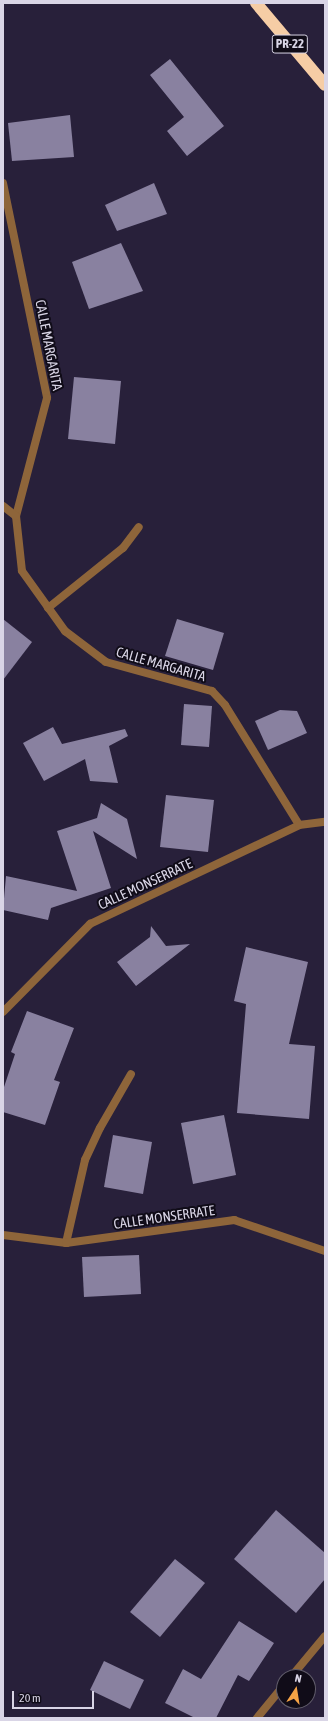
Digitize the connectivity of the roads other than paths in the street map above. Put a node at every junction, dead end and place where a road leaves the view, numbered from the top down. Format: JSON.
{"nodes":[{"id":1,"x":256,"y":3,"type":"edge"},
{"id":2,"x":325,"y":85,"type":"edge"},
{"id":3,"x":3,"y":183,"type":"edge"},
{"id":4,"x":3,"y":506,"type":"edge"},
{"id":5,"x":16,"y":516,"type":"junction"},
{"id":6,"x":139,"y":527,"type":"dead end"},
{"id":7,"x":48,"y":608,"type":"junction"},
{"id":8,"x":325,"y":822,"type":"edge"},
{"id":9,"x":298,"y":825,"type":"junction"},
{"id":10,"x":3,"y":1012,"type":"edge"},
{"id":11,"x":131,"y":1074,"type":"dead end"},
{"id":12,"x":3,"y":1235,"type":"edge"},
{"id":13,"x":66,"y":1243,"type":"junction"},
{"id":14,"x":325,"y":1251,"type":"edge"},
{"id":15,"x":325,"y":1636,"type":"edge"},
{"id":16,"x":298,"y":1669,"type":"edge"},
{"id":17,"x":276,"y":1695,"type":"edge"},
{"id":18,"x":257,"y":1718,"type":"edge"}],
"edges":[{"from":1,"to":2,"type":"highway","number":"PR-22"},
{"from":3,"to":5,"type":"street","name":"CALLE MARGARITA"},
{"from":4,"to":5,"type":"street"},
{"from":5,"to":7,"type":"street","name":"CALLE MARGARITA"},
{"from":6,"to":7,"type":"street"},
{"from":7,"to":9,"type":"street","name":"CALLE MARGARITA"},
{"from":8,"to":9,"type":"street","name":"CALLE MONSERRATE"},
{"from":9,"to":10,"type":"street","name":"CALLE MONSERRATE"},
{"from":11,"to":13,"type":"street"},
{"from":12,"to":13,"type":"street","name":"CALLE MONSERRATE"},
{"from":13,"to":14,"type":"street","name":"CALLE MONSERRATE"},
{"from":15,"to":16,"type":"street"},
{"from":17,"to":18,"type":"street"}]}
